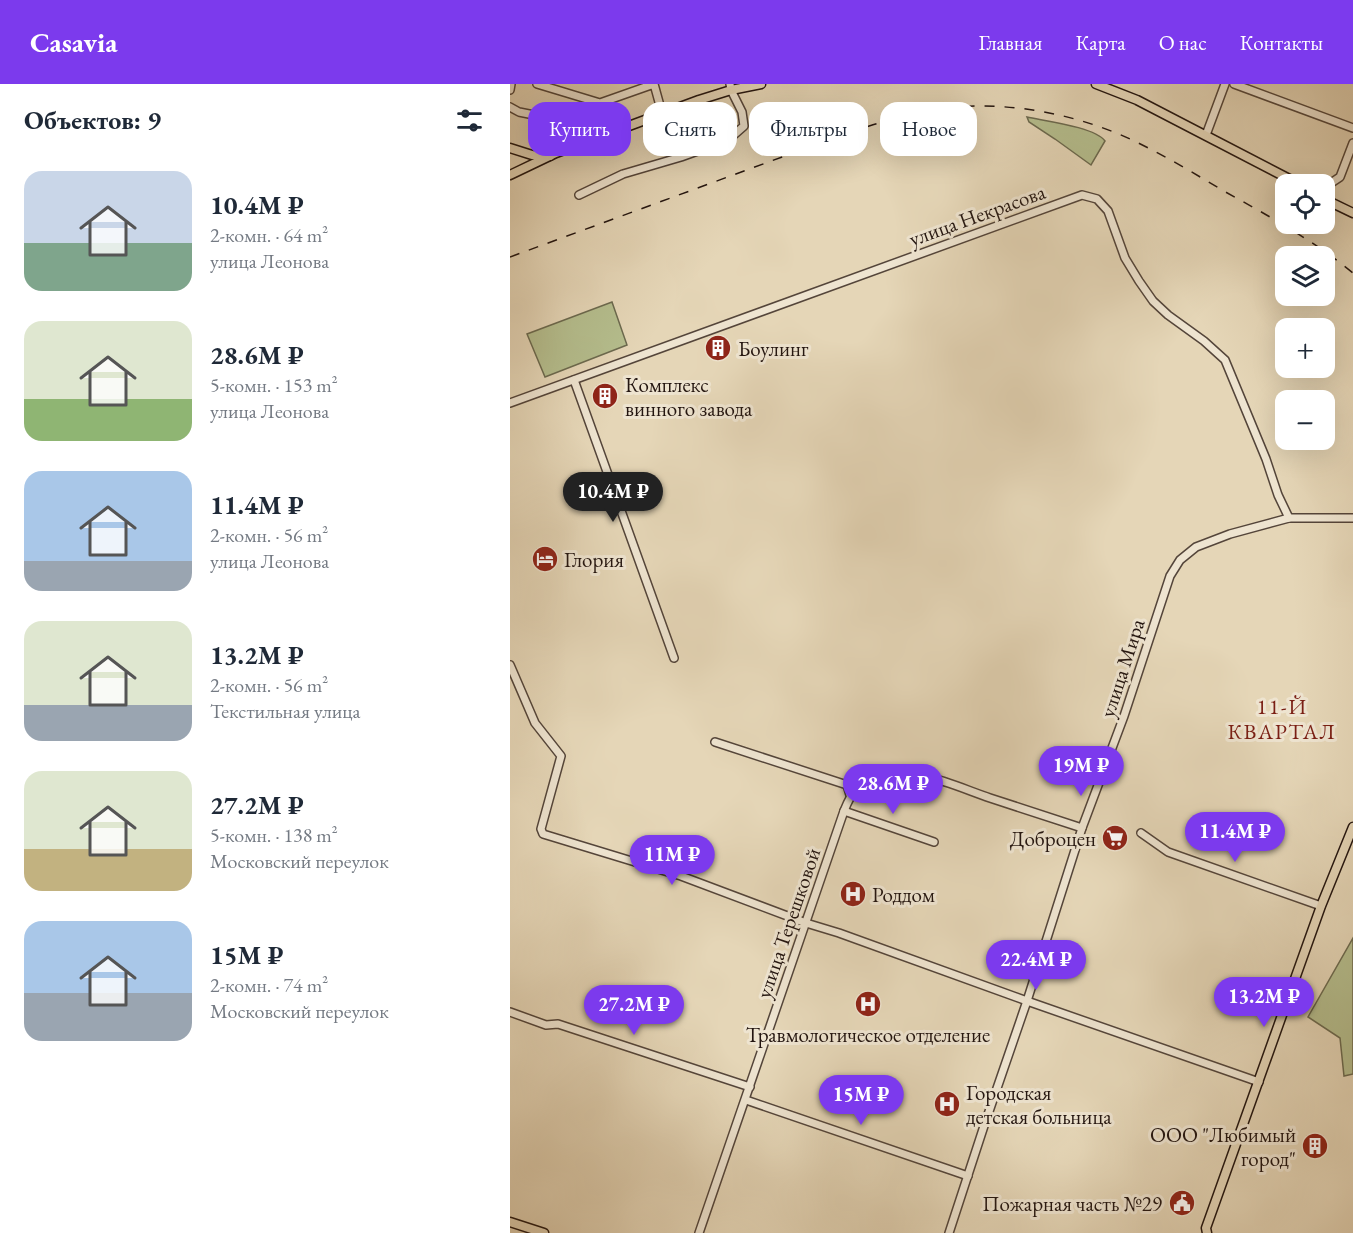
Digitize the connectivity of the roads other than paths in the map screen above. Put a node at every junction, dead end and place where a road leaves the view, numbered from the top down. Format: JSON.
{"nodes":[{"id":1,"x":511,"y":84,"type":"edge"},
{"id":2,"x":537,"y":84,"type":"edge"},
{"id":3,"x":654,"y":84,"type":"edge"},
{"id":4,"x":761,"y":84,"type":"edge"},
{"id":5,"x":1096,"y":84,"type":"edge"},
{"id":6,"x":1225,"y":84,"type":"edge"},
{"id":7,"x":1234,"y":84,"type":"edge"},
{"id":8,"x":731,"y":87,"type":"edge"},
{"id":9,"x":510,"y":90,"type":"edge"},
{"id":10,"x":659,"y":102,"type":"edge"},
{"id":11,"x":693,"y":102,"type":"edge"},
{"id":12,"x":510,"y":107,"type":"edge"},
{"id":13,"x":528,"y":114,"type":"edge"},
{"id":14,"x":1353,"y":128,"type":"edge"},
{"id":15,"x":1206,"y":135,"type":"junction"},
{"id":16,"x":1353,"y":143,"type":"edge"},
{"id":17,"x":510,"y":148,"type":"edge"},
{"id":18,"x":528,"y":154,"type":"edge"},
{"id":19,"x":551,"y":156,"type":"edge"},
{"id":20,"x":1280,"y":174,"type":"edge"},
{"id":21,"x":510,"y":175,"type":"edge"},
{"id":22,"x":1335,"y":180,"type":"edge"},
{"id":23,"x":579,"y":195,"type":"dead end"},
{"id":24,"x":1335,"y":204,"type":"edge"},
{"id":25,"x":1353,"y":213,"type":"edge"},
{"id":26,"x":574,"y":380,"type":"junction"},
{"id":27,"x":510,"y":403,"type":"edge"},
{"id":28,"x":1289,"y":518,"type":"junction"},
{"id":29,"x":1353,"y":518,"type":"edge"},
{"id":30,"x":674,"y":658,"type":"dead end"},
{"id":31,"x":510,"y":665,"type":"edge"},
{"id":32,"x":715,"y":742,"type":"dead end"},
{"id":33,"x":850,"y":795,"type":"junction"},
{"id":34,"x":844,"y":811,"type":"junction"},
{"id":35,"x":1353,"y":827,"type":"edge"},
{"id":36,"x":1082,"y":828,"type":"junction"},
{"id":37,"x":1141,"y":833,"type":"dead end"},
{"id":38,"x":934,"y":842,"type":"dead end"},
{"id":39,"x":1321,"y":906,"type":"junction"},
{"id":40,"x":806,"y":923,"type":"junction"},
{"id":41,"x":1027,"y":1001,"type":"junction"},
{"id":42,"x":510,"y":1012,"type":"edge"},
{"id":43,"x":1259,"y":1082,"type":"junction"},
{"id":44,"x":750,"y":1087,"type":"junction"},
{"id":45,"x":746,"y":1100,"type":"junction"},
{"id":46,"x":968,"y":1176,"type":"junction"},
{"id":47,"x":510,"y":1221,"type":"edge"},
{"id":48,"x":544,"y":1233,"type":"edge"},
{"id":49,"x":699,"y":1233,"type":"edge"},
{"id":50,"x":949,"y":1233,"type":"edge"},
{"id":51,"x":1207,"y":1233,"type":"edge"}],
"edges":[{"from":1,"to":9,"type":"street"},
{"from":2,"to":3,"type":"street"},
{"from":3,"to":10,"type":"street"},
{"from":4,"to":8,"type":"main road"},
{"from":5,"to":15,"type":"main road"},
{"from":6,"to":15,"type":"street"},
{"from":7,"to":14,"type":"street"},
{"from":8,"to":11,"type":"main road"},
{"from":8,"to":23,"type":"street"},
{"from":12,"to":13,"type":"street"},
{"from":15,"to":20,"type":"main road"},
{"from":16,"to":22,"type":"street"},
{"from":17,"to":18,"type":"main road"},
{"from":19,"to":21,"type":"main road"},
{"from":24,"to":25,"type":"main road"},
{"from":26,"to":27,"type":"street","name":"улица Некрасова"},
{"from":26,"to":28,"type":"street","name":"улица Некрасова"},
{"from":26,"to":30,"type":"street"},
{"from":28,"to":29,"type":"street","name":"улица Мира"},
{"from":28,"to":36,"type":"street","name":"улица Мира"},
{"from":31,"to":40,"type":"street"},
{"from":32,"to":33,"type":"street"},
{"from":33,"to":34,"type":"street","name":"улица Терешковой"},
{"from":33,"to":36,"type":"street"},
{"from":34,"to":38,"type":"street"},
{"from":34,"to":40,"type":"street","name":"улица Терешковой"},
{"from":35,"to":39,"type":"main road"},
{"from":36,"to":41,"type":"street","name":"улица Мира"},
{"from":37,"to":39,"type":"street"},
{"from":39,"to":43,"type":"main road"},
{"from":40,"to":41,"type":"street"},
{"from":40,"to":44,"type":"street","name":"улица Терешковой"},
{"from":41,"to":43,"type":"street"},
{"from":41,"to":46,"type":"street","name":"улица Мира"},
{"from":42,"to":44,"type":"street"},
{"from":43,"to":51,"type":"main road"},
{"from":44,"to":45,"type":"street","name":"улица Терешковой"},
{"from":45,"to":46,"type":"street"},
{"from":45,"to":49,"type":"street","name":"улица Терешковой"},
{"from":46,"to":50,"type":"street","name":"улица Мира"},
{"from":47,"to":48,"type":"main road"}]}
